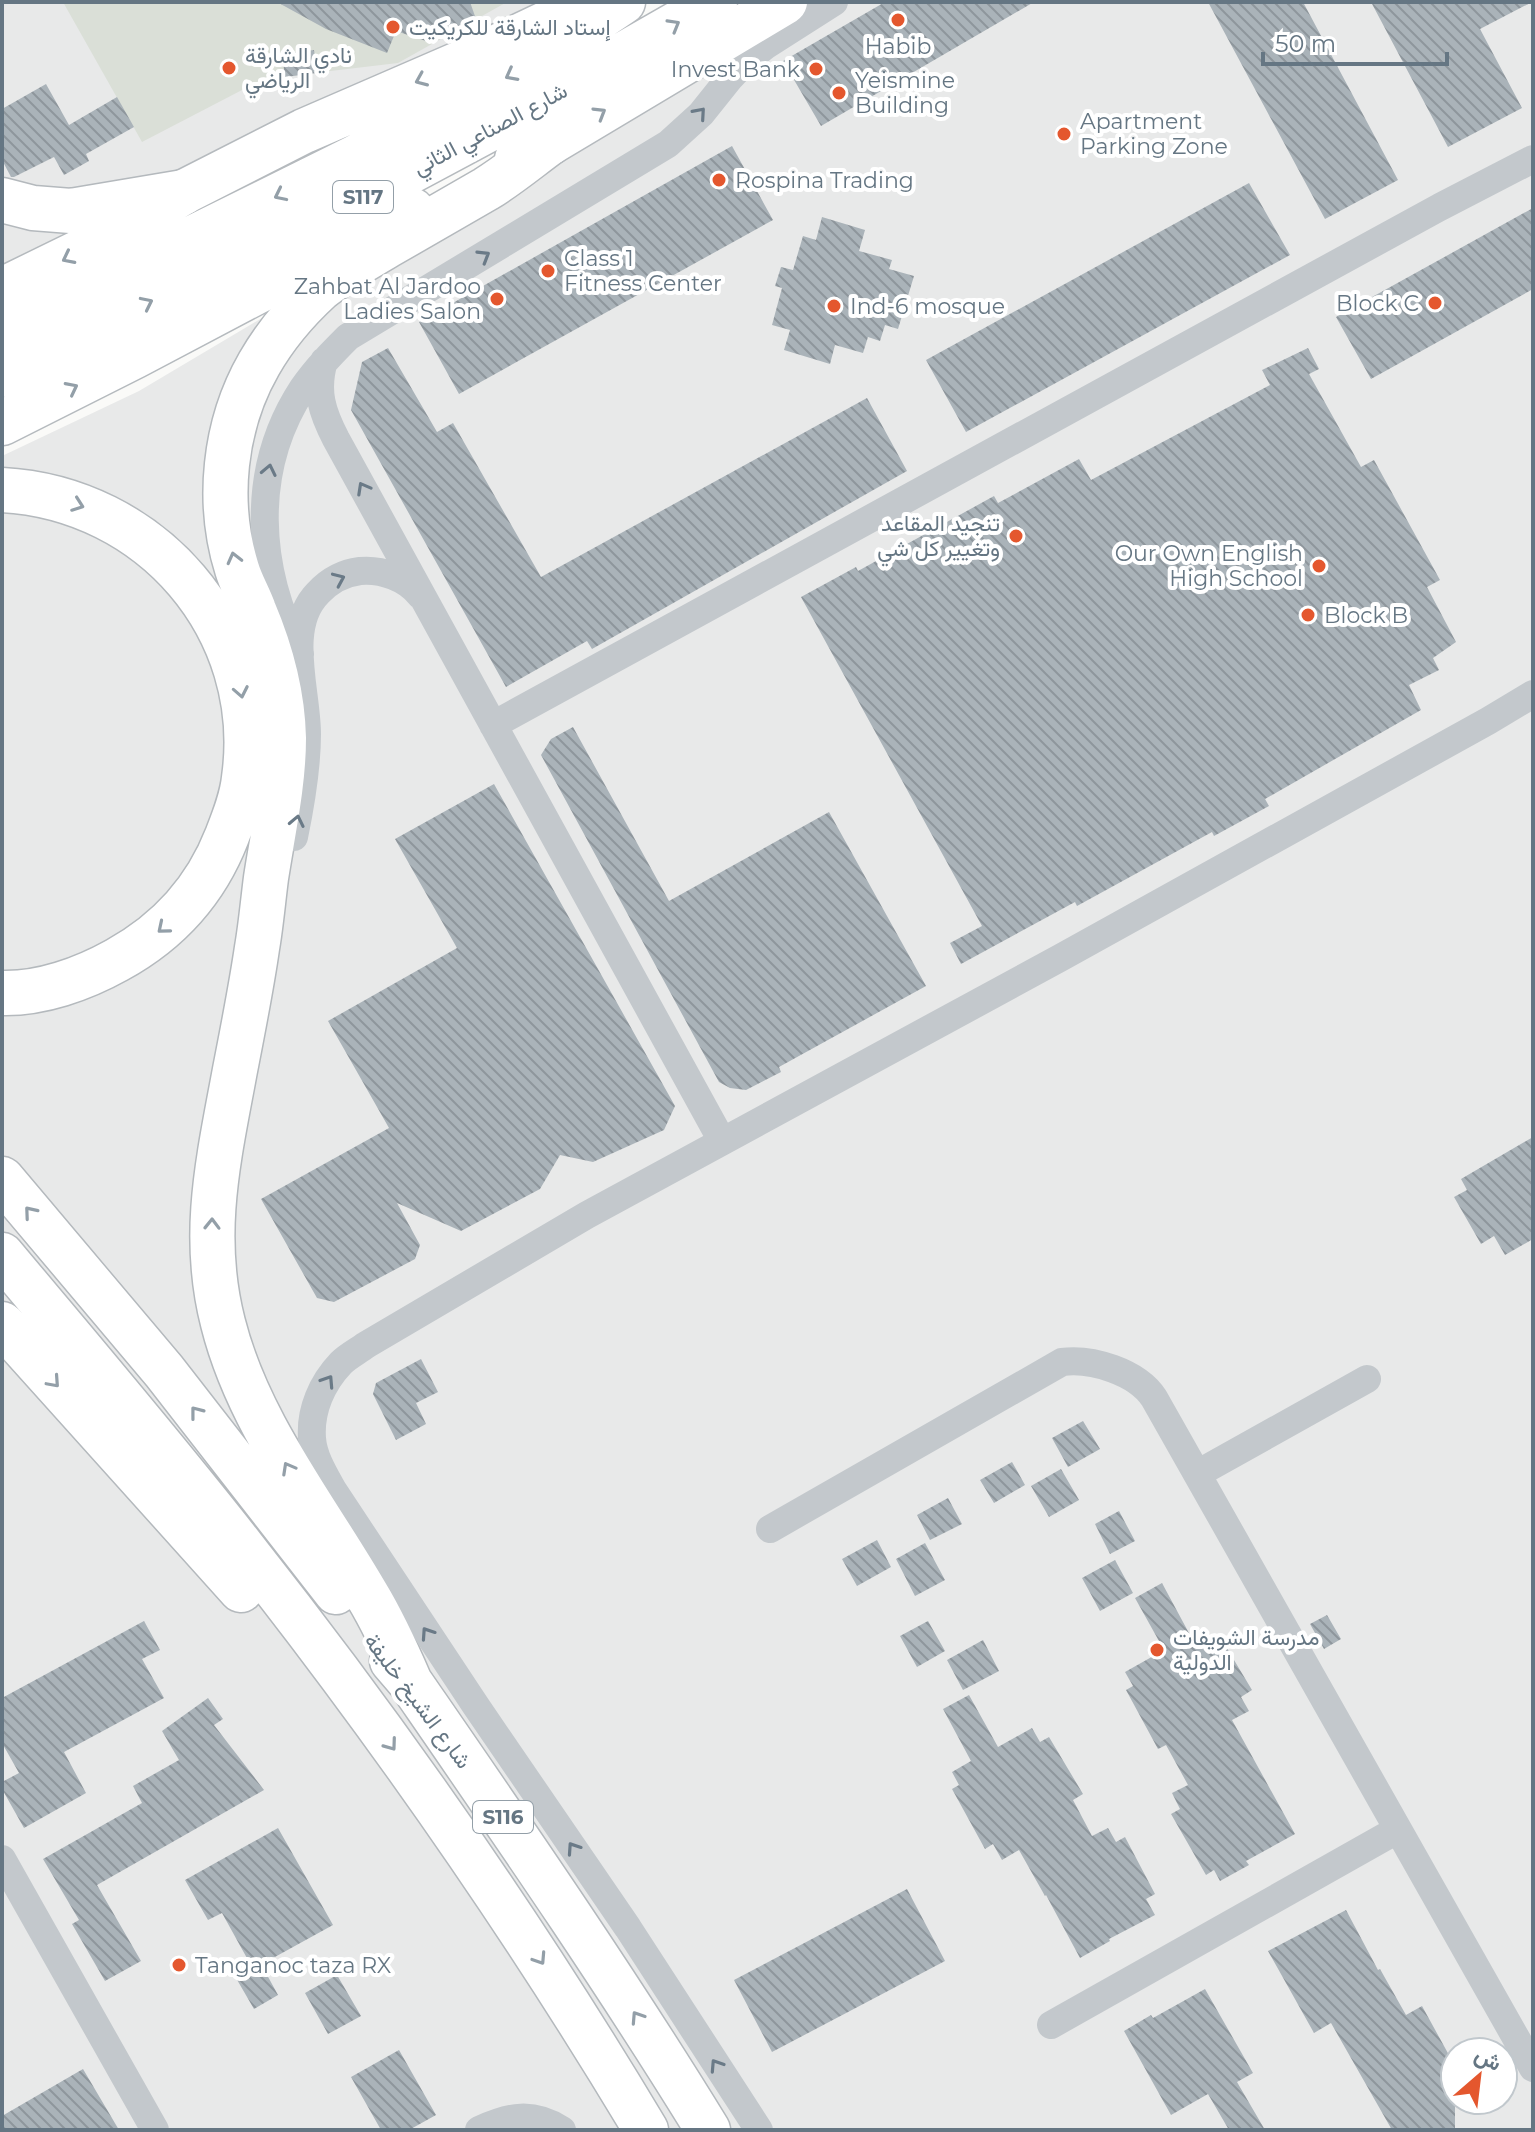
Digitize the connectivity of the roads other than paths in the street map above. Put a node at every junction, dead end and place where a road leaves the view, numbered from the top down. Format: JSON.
{"nodes":[{"id":1,"x":594,"y":2,"type":"edge"},
{"id":2,"x":623,"y":2,"type":"edge"},
{"id":3,"x":715,"y":2,"type":"edge"},
{"id":4,"x":785,"y":2,"type":"edge"},
{"id":5,"x":834,"y":2,"type":"edge"},
{"id":6,"x":551,"y":142,"type":"junction"},
{"id":7,"x":1533,"y":159,"type":"edge"},
{"id":8,"x":184,"y":192,"type":"junction"},
{"id":9,"x":2,"y":200,"type":"edge"},
{"id":10,"x":2,"y":290,"type":"edge"},
{"id":11,"x":2,"y":332,"type":"edge"},
{"id":12,"x":325,"y":360,"type":"junction"},
{"id":13,"x":2,"y":375,"type":"edge"},
{"id":14,"x":2,"y":423,"type":"edge"},
{"id":15,"x":2,"y":490,"type":"edge"},
{"id":16,"x":428,"y":605,"type":"junction"},
{"id":17,"x":300,"y":654,"type":"junction"},
{"id":18,"x":1533,"y":694,"type":"edge"},
{"id":19,"x":493,"y":725,"type":"junction"},
{"id":20,"x":257,"y":948,"type":"junction"},
{"id":21,"x":2,"y":993,"type":"edge"},
{"id":22,"x":722,"y":1141,"type":"junction"},
{"id":23,"x":2,"y":1179,"type":"edge"},
{"id":24,"x":2,"y":1255,"type":"edge"},
{"id":25,"x":2,"y":1324,"type":"edge"},
{"id":26,"x":1367,"y":1379,"type":"dead end"},
{"id":27,"x":1197,"y":1474,"type":"junction"},
{"id":28,"x":770,"y":1529,"type":"dead end"},
{"id":29,"x":410,"y":1682,"type":"junction"},
{"id":30,"x":353,"y":1693,"type":"junction"},
{"id":31,"x":1397,"y":1830,"type":"junction"},
{"id":32,"x":2,"y":1859,"type":"edge"},
{"id":33,"x":1051,"y":2025,"type":"dead end"},
{"id":34,"x":1533,"y":2068,"type":"edge"},
{"id":35,"x":556,"y":2126,"type":"edge"},
{"id":36,"x":155,"y":2130,"type":"edge"},
{"id":37,"x":479,"y":2130,"type":"edge"},
{"id":38,"x":646,"y":2130,"type":"edge"},
{"id":39,"x":708,"y":2130,"type":"edge"},
{"id":40,"x":759,"y":2130,"type":"edge"}],
"edges":[{"from":1,"to":8,"type":"main road","one_way":true},
{"from":2,"to":11,"type":"main road","name":"شارع الصناعي الثاني","number":"S117","one_way":true},
{"from":13,"to":3,"type":"main road","name":"شارع الصناعي الثاني","number":"S117","one_way":true},
{"from":6,"to":4,"type":"main road","one_way":true},
{"from":12,"to":5,"type":"street","one_way":true},
{"from":14,"to":6,"type":"main road","one_way":true},
{"from":20,"to":6,"type":"main road","one_way":true},
{"from":7,"to":19,"type":"street"},
{"from":8,"to":9,"type":"main road"},
{"from":8,"to":10,"type":"main road","one_way":true},
{"from":16,"to":12,"type":"street","one_way":true},
{"from":17,"to":12,"type":"street","one_way":true},
{"from":15,"to":21,"type":"main road","one_way":true},
{"from":17,"to":16,"type":"street","one_way":true},
{"from":16,"to":19,"type":"street"},
{"from":20,"to":17,"type":"street","one_way":true},
{"from":18,"to":22,"type":"street"},
{"from":19,"to":22,"type":"street"},
{"from":29,"to":20,"type":"main road","one_way":true},
{"from":40,"to":22,"type":"street","one_way":true},
{"from":29,"to":23,"type":"main road","name":"شارع الشيخ خليفة","number":"S116","one_way":true},
{"from":24,"to":30,"type":"main road","number":"S116"},
{"from":25,"to":30,"type":"main road","one_way":true},
{"from":26,"to":27,"type":"street"},
{"from":27,"to":28,"type":"street"},
{"from":27,"to":31,"type":"street"},
{"from":39,"to":29,"type":"main road","name":"شارع الشيخ خليفة","number":"S116","one_way":true},
{"from":30,"to":38,"type":"main road","number":"S116","one_way":true},
{"from":31,"to":33,"type":"street"},
{"from":31,"to":34,"type":"street"},
{"from":32,"to":36,"type":"street"},
{"from":35,"to":37,"type":"street"}]}
